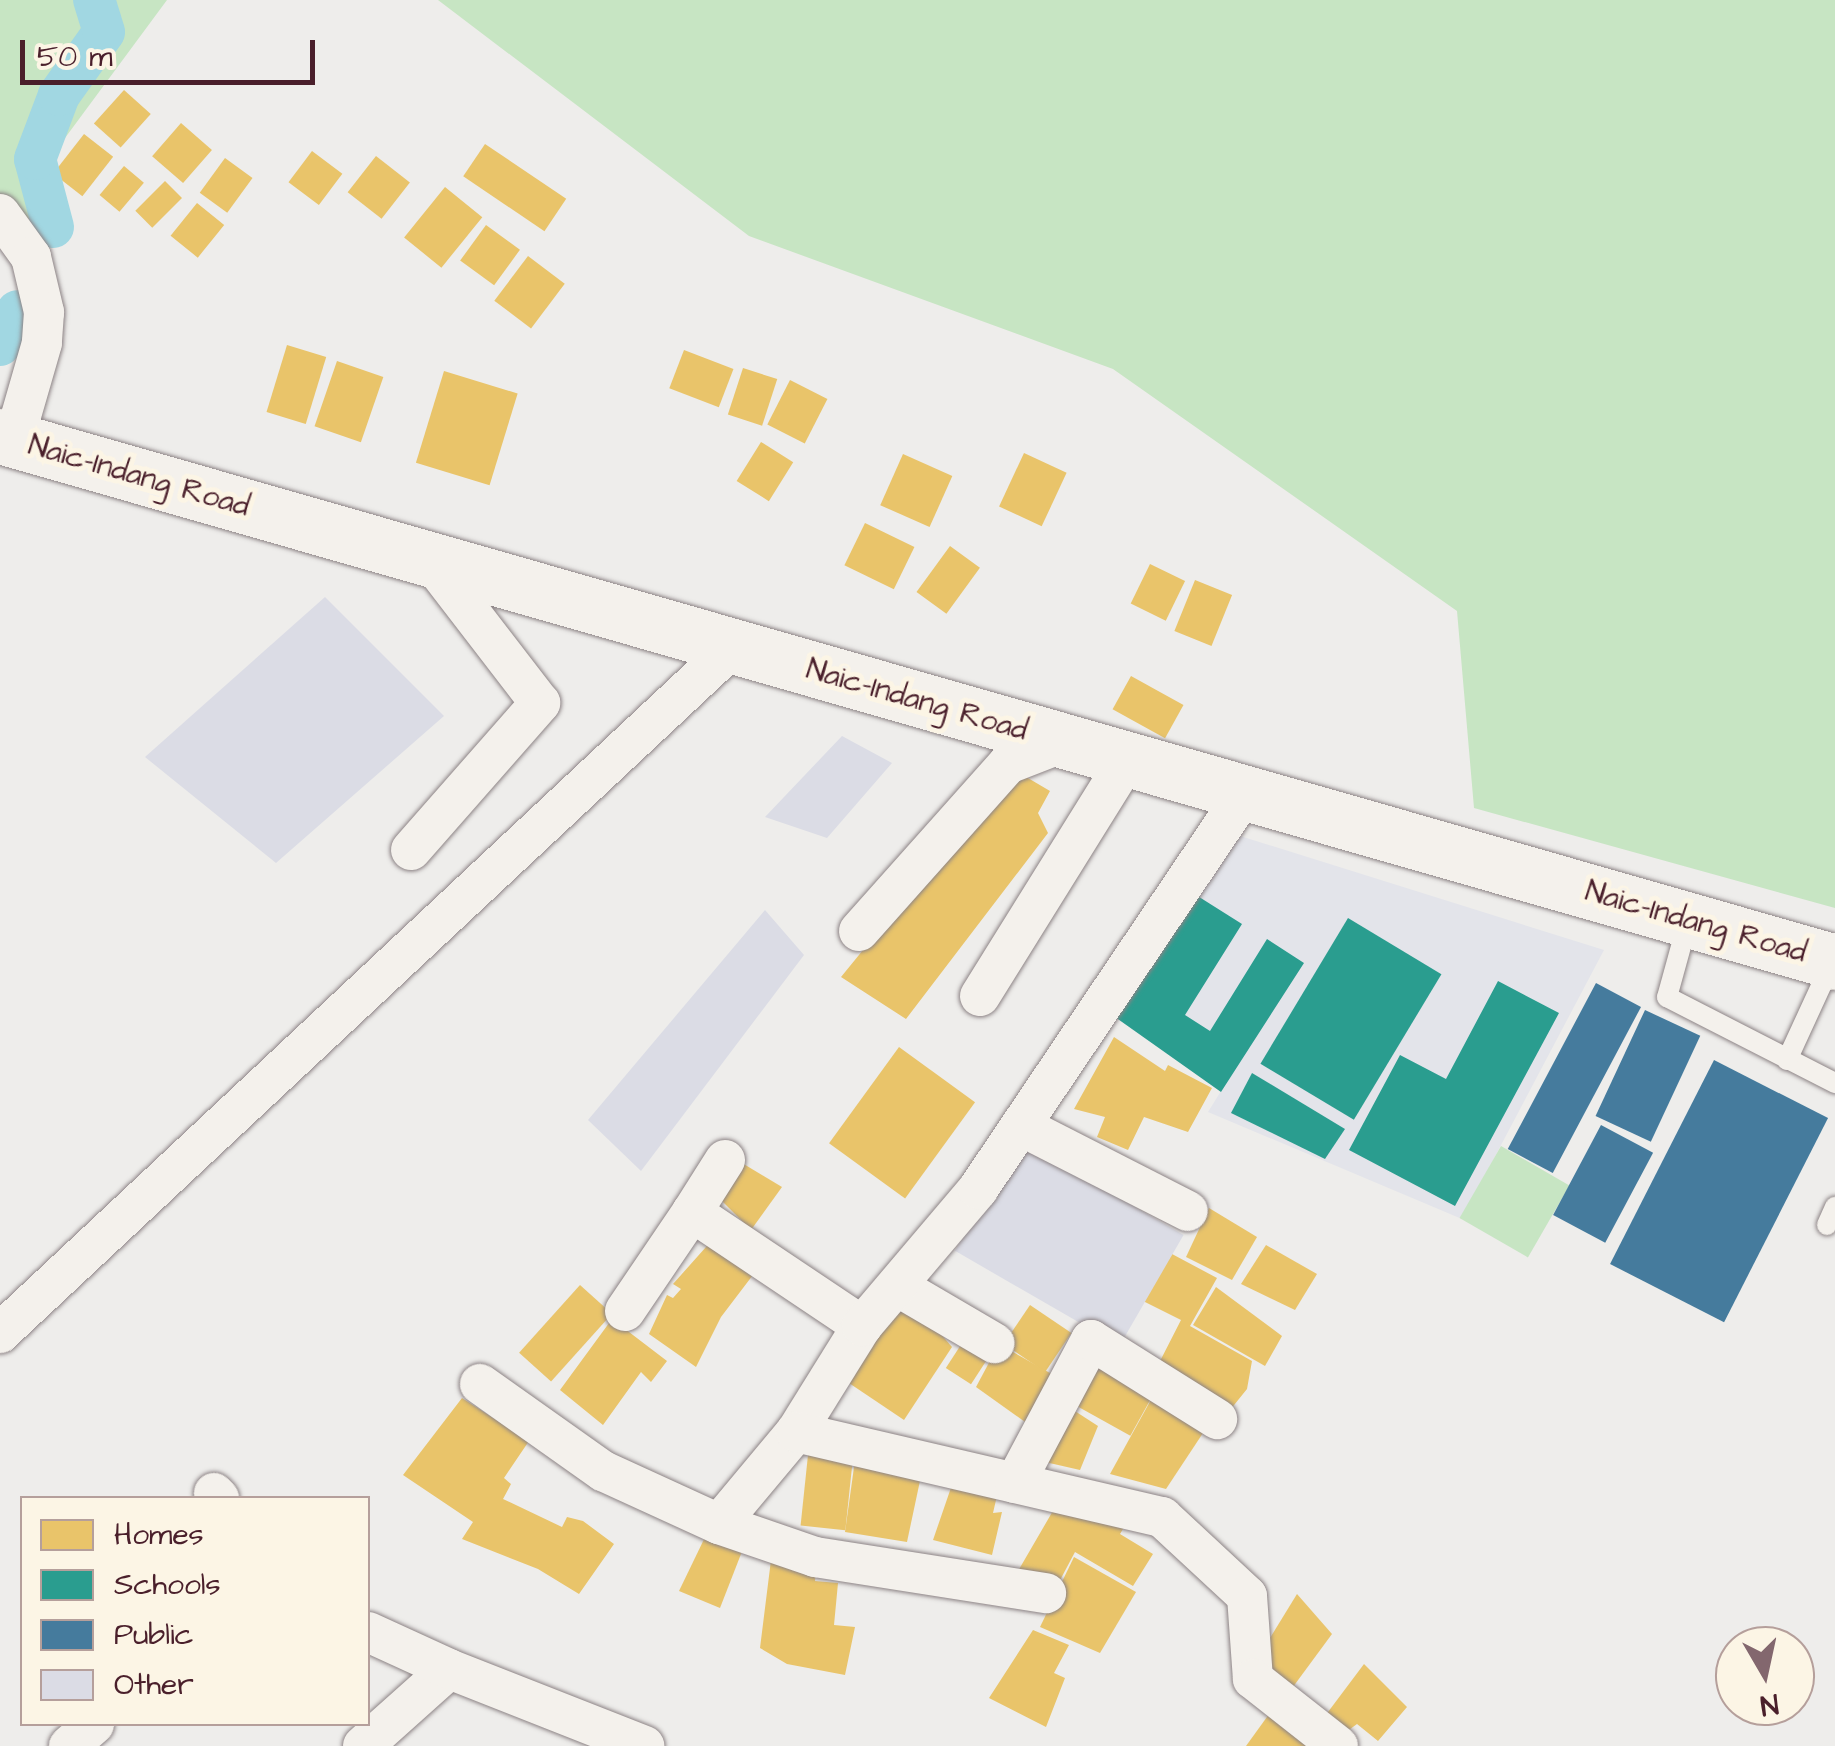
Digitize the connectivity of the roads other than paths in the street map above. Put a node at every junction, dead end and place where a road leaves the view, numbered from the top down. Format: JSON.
{"nodes":[{"id":1,"x":0,"y":214,"type":"edge"},
{"id":2,"x":7,"y":438,"type":"edge"},
{"id":3,"x":430,"y":560,"type":"junction"},
{"id":4,"x":732,"y":648,"type":"junction"},
{"id":5,"x":1064,"y":742,"type":"junction"},
{"id":6,"x":1127,"y":760,"type":"junction"},
{"id":7,"x":1244,"y":794,"type":"junction"},
{"id":8,"x":410,"y":850,"type":"dead end"},
{"id":9,"x":1689,"y":920,"type":"junction"},
{"id":10,"x":860,"y":932,"type":"dead end"},
{"id":11,"x":1834,"y":962,"type":"edge"},
{"id":12,"x":980,"y":996,"type":"dead end"},
{"id":13,"x":1787,"y":1060,"type":"junction"},
{"id":14,"x":1835,"y":1083,"type":"edge"},
{"id":15,"x":1021,"y":1126,"type":"junction"},
{"id":16,"x":725,"y":1160,"type":"dead end"},
{"id":17,"x":1188,"y":1211,"type":"dead end"},
{"id":18,"x":692,"y":1212,"type":"junction"},
{"id":19,"x":898,"y":1286,"type":"junction"},
{"id":20,"x":624,"y":1311,"type":"dead end"},
{"id":21,"x":862,"y":1326,"type":"junction"},
{"id":22,"x":0,"y":1333,"type":"edge"},
{"id":23,"x":994,"y":1342,"type":"dead end"},
{"id":24,"x":480,"y":1384,"type":"dead end"},
{"id":25,"x":1217,"y":1419,"type":"dead end"},
{"id":26,"x":796,"y":1432,"type":"junction"},
{"id":27,"x":1015,"y":1483,"type":"junction"},
{"id":28,"x":719,"y":1524,"type":"junction"},
{"id":29,"x":1046,"y":1593,"type":"dead end"},
{"id":30,"x":370,"y":1633,"type":"edge"},
{"id":31,"x":449,"y":1669,"type":"junction"},
{"id":32,"x":92,"y":1726,"type":"edge"},
{"id":33,"x":69,"y":1746,"type":"edge"},
{"id":34,"x":363,"y":1746,"type":"edge"},
{"id":35,"x":644,"y":1746,"type":"edge"},
{"id":36,"x":1338,"y":1746,"type":"edge"}],
"edges":[{"from":1,"to":2,"type":"street"},
{"from":2,"to":3,"type":"main road","name":"Naic–Indang Road"},
{"from":3,"to":4,"type":"main road","name":"Naic–Indang Road"},
{"from":3,"to":8,"type":"street"},
{"from":4,"to":5,"type":"main road","name":"Naic–Indang Road"},
{"from":4,"to":22,"type":"street"},
{"from":5,"to":6,"type":"main road","name":"Naic–Indang Road"},
{"from":5,"to":10,"type":"street"},
{"from":6,"to":7,"type":"main road","name":"Naic–Indang Road"},
{"from":6,"to":12,"type":"street"},
{"from":7,"to":9,"type":"main road","name":"Naic–Indang Road"},
{"from":7,"to":15,"type":"street"},
{"from":9,"to":11,"type":"main road","name":"Naic–Indang Road"},
{"from":9,"to":13,"type":"lane"},
{"from":11,"to":13,"type":"lane"},
{"from":13,"to":14,"type":"lane"},
{"from":15,"to":17,"type":"street"},
{"from":15,"to":19,"type":"street"},
{"from":16,"to":18,"type":"street"},
{"from":18,"to":20,"type":"street"},
{"from":18,"to":21,"type":"street"},
{"from":19,"to":21,"type":"street"},
{"from":19,"to":23,"type":"street"},
{"from":21,"to":26,"type":"street"},
{"from":24,"to":28,"type":"street"},
{"from":25,"to":27,"type":"street"},
{"from":26,"to":27,"type":"street"},
{"from":26,"to":28,"type":"street"},
{"from":27,"to":36,"type":"street"},
{"from":28,"to":29,"type":"street"},
{"from":30,"to":31,"type":"street"},
{"from":31,"to":34,"type":"street"},
{"from":31,"to":35,"type":"street"},
{"from":32,"to":33,"type":"street"}]}
